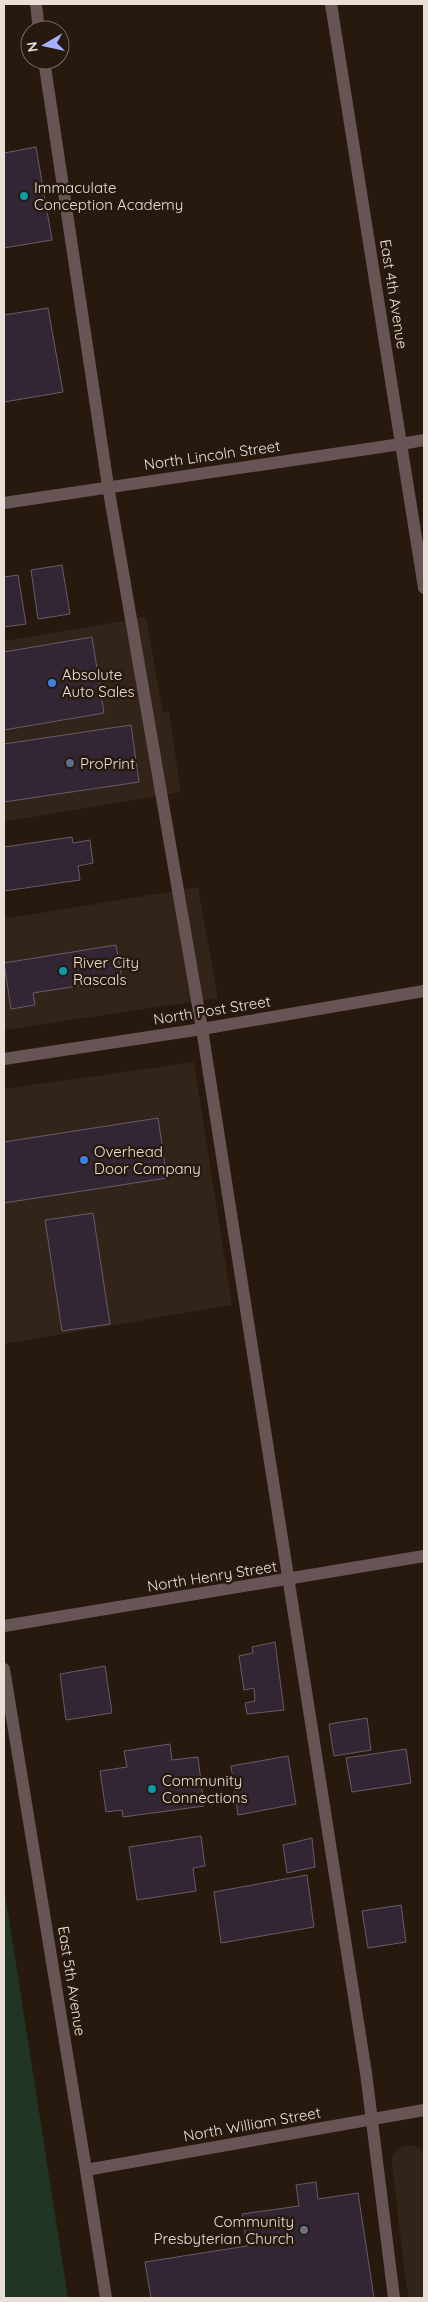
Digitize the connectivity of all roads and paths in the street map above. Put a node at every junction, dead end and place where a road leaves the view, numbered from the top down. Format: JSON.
{"nodes":[{"id":1,"x":36,"y":4,"type":"edge"},
{"id":2,"x":331,"y":4,"type":"edge"},
{"id":3,"x":38,"y":20,"type":"edge"},
{"id":4,"x":46,"y":70,"type":"edge"},
{"id":5,"x":424,"y":440,"type":"edge"},
{"id":6,"x":401,"y":444,"type":"junction"},
{"id":7,"x":108,"y":486,"type":"junction"},
{"id":8,"x":4,"y":503,"type":"edge"},
{"id":9,"x":424,"y":588,"type":"edge"},
{"id":10,"x":424,"y":991,"type":"edge"},
{"id":11,"x":202,"y":1029,"type":"junction"},
{"id":12,"x":4,"y":1059,"type":"edge"},
{"id":13,"x":424,"y":1556,"type":"edge"},
{"id":14,"x":289,"y":1580,"type":"junction"},
{"id":15,"x":4,"y":1626,"type":"edge"},
{"id":16,"x":4,"y":1669,"type":"edge"},
{"id":17,"x":424,"y":2110,"type":"edge"},
{"id":18,"x":372,"y":2119,"type":"junction"},
{"id":19,"x":86,"y":2170,"type":"junction"},
{"id":20,"x":106,"y":2298,"type":"edge"},
{"id":21,"x":394,"y":2298,"type":"edge"}],
"edges":[{"from":1,"to":3,"type":"street"},
{"from":2,"to":6,"type":"street","name":"East 4th Avenue"},
{"from":4,"to":7,"type":"street"},
{"from":5,"to":6,"type":"street","name":"North Lincoln Street"},
{"from":6,"to":7,"type":"street","name":"North Lincoln Street"},
{"from":6,"to":9,"type":"street","name":"East 4th Avenue"},
{"from":7,"to":8,"type":"street","name":"North Lincoln Street"},
{"from":7,"to":11,"type":"street"},
{"from":10,"to":11,"type":"street","name":"North Post Street"},
{"from":11,"to":12,"type":"street","name":"North Post Street"},
{"from":11,"to":14,"type":"street"},
{"from":13,"to":14,"type":"street","name":"North Henry Street"},
{"from":14,"to":15,"type":"street","name":"North Henry Street"},
{"from":14,"to":18,"type":"street"},
{"from":16,"to":19,"type":"street","name":"East 5th Avenue"},
{"from":17,"to":18,"type":"street","name":"North William Street"},
{"from":18,"to":19,"type":"street","name":"North William Street"},
{"from":18,"to":21,"type":"street"},
{"from":19,"to":20,"type":"street","name":"East 5th Avenue"}]}
